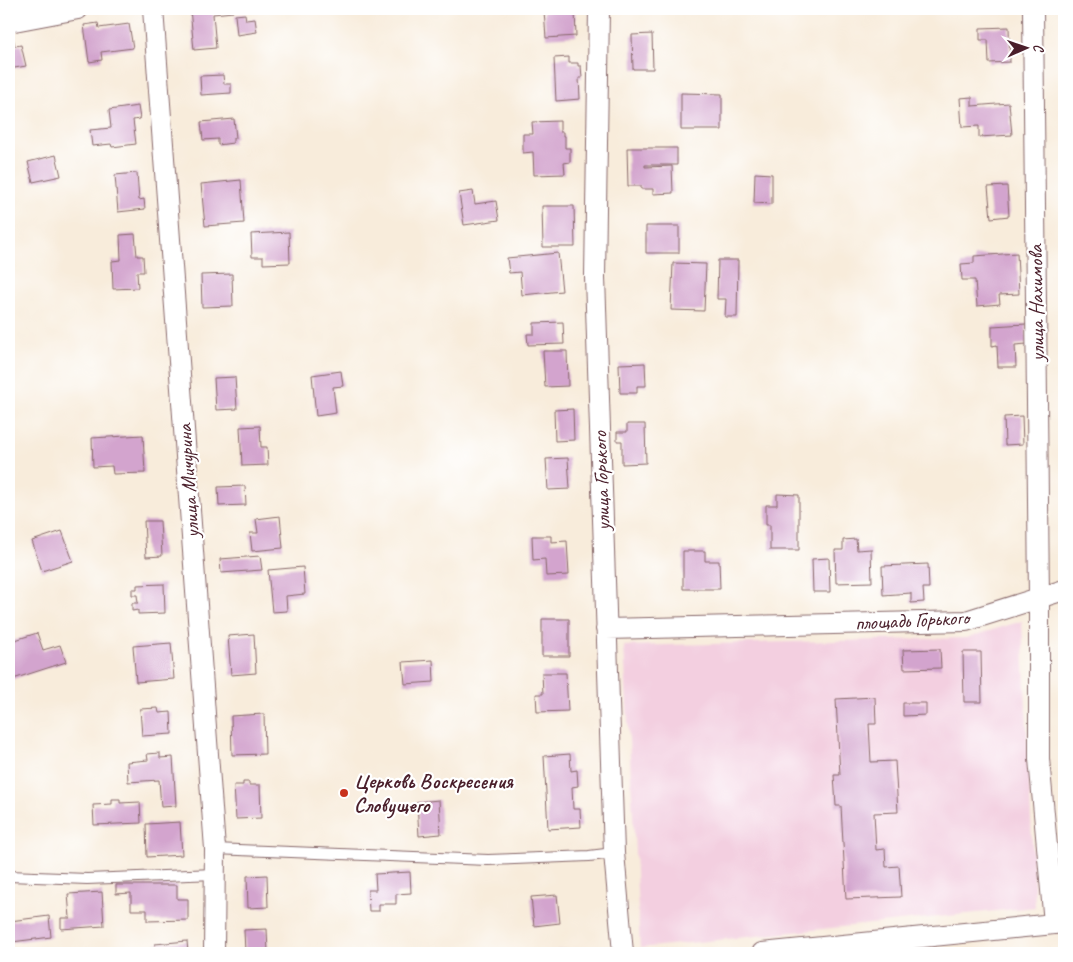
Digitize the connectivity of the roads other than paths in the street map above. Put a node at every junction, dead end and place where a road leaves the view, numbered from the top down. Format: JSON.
{"nodes":[{"id":1,"x":78,"y":9,"type":"edge"},
{"id":2,"x":153,"y":9,"type":"edge"},
{"id":3,"x":598,"y":9,"type":"edge"},
{"id":4,"x":1033,"y":9,"type":"edge"},
{"id":5,"x":9,"y":22,"type":"edge"},
{"id":6,"x":1064,"y":590,"type":"edge"},
{"id":7,"x":1039,"y":598,"type":"junction"},
{"id":8,"x":606,"y":630,"type":"junction"},
{"id":9,"x":215,"y":849,"type":"junction"},
{"id":10,"x":614,"y":853,"type":"junction"},
{"id":11,"x":215,"y":874,"type":"junction"},
{"id":12,"x":9,"y":876,"type":"edge"},
{"id":13,"x":1059,"y":923,"type":"edge"},
{"id":14,"x":214,"y":953,"type":"edge"},
{"id":15,"x":623,"y":953,"type":"edge"},
{"id":16,"x":762,"y":953,"type":"edge"}],
"edges":[{"from":1,"to":5,"type":"street"},
{"from":2,"to":9,"type":"street","name":"улица Мичурина"},
{"from":3,"to":8,"type":"street","name":"улица Горького"},
{"from":4,"to":7,"type":"street","name":"улица Нахимова"},
{"from":6,"to":7,"type":"street","name":"площадь Горького"},
{"from":7,"to":8,"type":"street","name":"площадь Горького"},
{"from":7,"to":13,"type":"street"},
{"from":8,"to":10,"type":"street","name":"улица Горького"},
{"from":9,"to":10,"type":"lane"},
{"from":9,"to":11,"type":"street","name":"улица Мичурина"},
{"from":10,"to":15,"type":"street","name":"улица Горького"},
{"from":11,"to":12,"type":"lane"},
{"from":11,"to":14,"type":"street","name":"улица Мичурина"},
{"from":13,"to":16,"type":"street"}]}
